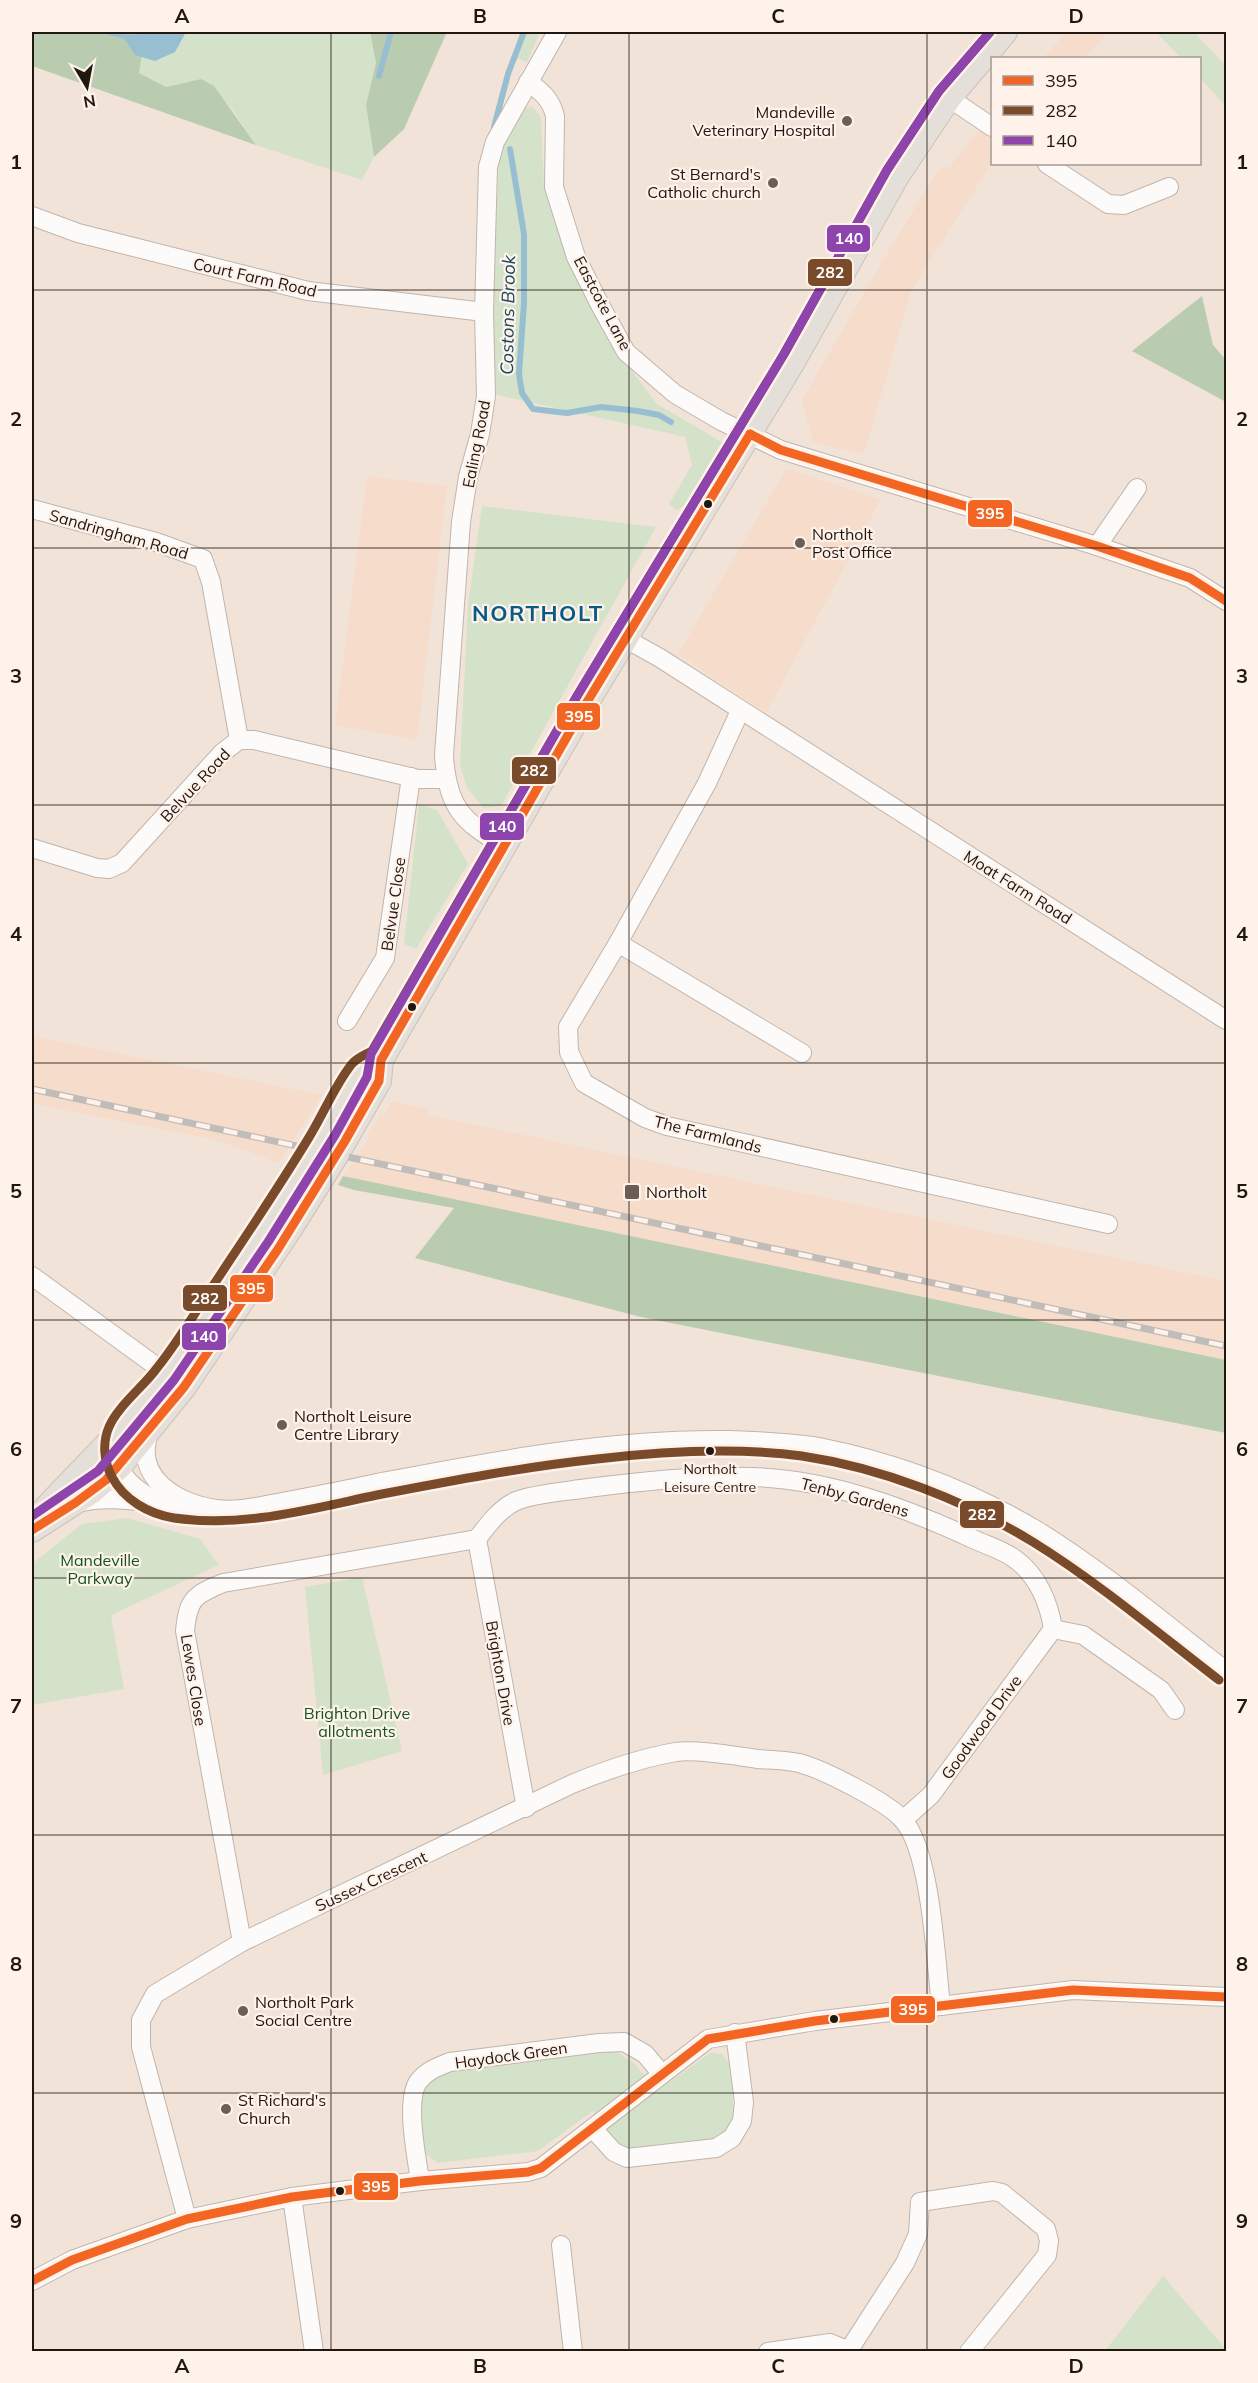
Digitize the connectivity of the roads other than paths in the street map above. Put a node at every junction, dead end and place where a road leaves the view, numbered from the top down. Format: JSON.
{"nodes":[{"id":1,"x":557,"y":32,"type":"edge"},
{"id":2,"x":1005,"y":32,"type":"edge"},
{"id":3,"x":528,"y":82,"type":"junction"},
{"id":4,"x":949,"y":98,"type":"junction"},
{"id":5,"x":991,"y":126,"type":"edge"},
{"id":6,"x":1049,"y":165,"type":"edge"},
{"id":7,"x":1169,"y":187,"type":"dead end"},
{"id":8,"x":32,"y":216,"type":"edge"},
{"id":9,"x":484,"y":312,"type":"junction"},
{"id":10,"x":750,"y":434,"type":"junction"},
{"id":11,"x":1137,"y":488,"type":"dead end"},
{"id":12,"x":32,"y":509,"type":"edge"},
{"id":13,"x":1097,"y":546,"type":"junction"},
{"id":14,"x":1227,"y":601,"type":"edge"},
{"id":15,"x":626,"y":639,"type":"junction"},
{"id":16,"x":740,"y":711,"type":"junction"},
{"id":17,"x":239,"y":740,"type":"junction"},
{"id":18,"x":411,"y":777,"type":"junction"},
{"id":19,"x":445,"y":779,"type":"junction"},
{"id":20,"x":505,"y":846,"type":"junction"},
{"id":21,"x":32,"y":848,"type":"edge"},
{"id":22,"x":618,"y":943,"type":"junction"},
{"id":23,"x":1227,"y":1020,"type":"edge"},
{"id":24,"x":347,"y":1021,"type":"dead end"},
{"id":25,"x":802,"y":1053,"type":"dead end"},
{"id":26,"x":1108,"y":1224,"type":"dead end"},
{"id":27,"x":32,"y":1275,"type":"edge"},
{"id":28,"x":176,"y":1381,"type":"junction"},
{"id":29,"x":150,"y":1429,"type":"junction"},
{"id":30,"x":121,"y":1451,"type":"junction"},
{"id":31,"x":157,"y":1481,"type":"junction"},
{"id":32,"x":75,"y":1503,"type":"junction"},
{"id":33,"x":172,"y":1506,"type":"junction"},
{"id":34,"x":206,"y":1508,"type":"junction"},
{"id":35,"x":32,"y":1525,"type":"edge"},
{"id":36,"x":32,"y":1530,"type":"edge"},
{"id":37,"x":477,"y":1539,"type":"junction"},
{"id":38,"x":1053,"y":1629,"type":"junction"},
{"id":39,"x":1227,"y":1671,"type":"edge"},
{"id":40,"x":1174,"y":1710,"type":"dead end"},
{"id":41,"x":526,"y":1808,"type":"junction"},
{"id":42,"x":903,"y":1820,"type":"junction"},
{"id":43,"x":242,"y":1942,"type":"junction"},
{"id":44,"x":1227,"y":1997,"type":"edge"},
{"id":45,"x":941,"y":2006,"type":"junction"},
{"id":46,"x":735,"y":2032,"type":"junction"},
{"id":47,"x":662,"y":2074,"type":"junction"},
{"id":48,"x":593,"y":2129,"type":"junction"},
{"id":49,"x":420,"y":2181,"type":"junction"},
{"id":50,"x":292,"y":2197,"type":"junction"},
{"id":51,"x":187,"y":2219,"type":"junction"},
{"id":52,"x":561,"y":2245,"type":"dead end"},
{"id":53,"x":32,"y":2281,"type":"edge"},
{"id":54,"x":850,"y":2350,"type":"edge"},
{"id":55,"x":314,"y":2352,"type":"edge"},
{"id":56,"x":573,"y":2352,"type":"edge"},
{"id":57,"x":768,"y":2352,"type":"edge"},
{"id":58,"x":969,"y":2352,"type":"edge"}],
"edges":[{"from":1,"to":3,"type":"street","name":"Ealing Road"},
{"from":2,"to":4,"type":"main road"},
{"from":3,"to":9,"type":"street","name":"Ealing Road"},
{"from":3,"to":10,"type":"street","name":"Eastcote Lane"},
{"from":4,"to":5,"type":"street"},
{"from":4,"to":10,"type":"main road"},
{"from":6,"to":7,"type":"street"},
{"from":8,"to":9,"type":"street","name":"Court Farm Road"},
{"from":9,"to":19,"type":"street","name":"Ealing Road"},
{"from":10,"to":13,"type":"street","name":"Eastcote Lane"},
{"from":10,"to":15,"type":"main road"},
{"from":11,"to":13,"type":"street"},
{"from":12,"to":17,"type":"street","name":"Sandringham Road"},
{"from":13,"to":14,"type":"street","name":"Eastcote Lane"},
{"from":15,"to":16,"type":"street","name":"Moat Farm Road"},
{"from":15,"to":20,"type":"main road"},
{"from":16,"to":22,"type":"street","name":"The Farmlands"},
{"from":16,"to":23,"type":"street","name":"Moat Farm Road"},
{"from":17,"to":18,"type":"street","name":"Belvue Road"},
{"from":17,"to":21,"type":"street","name":"Belvue Road"},
{"from":18,"to":19,"type":"street","name":"Belvue Road"},
{"from":18,"to":24,"type":"street","name":"Belvue Close"},
{"from":19,"to":20,"type":"street","name":"Ealing Road"},
{"from":20,"to":28,"type":"main road","bridge":true},
{"from":22,"to":25,"type":"street"},
{"from":22,"to":26,"type":"street","name":"The Farmlands"},
{"from":27,"to":28,"type":"street"},
{"from":28,"to":29,"type":"main road"},
{"from":28,"to":30,"type":"main road"},
{"from":29,"to":30,"type":"main road"},
{"from":29,"to":31,"type":"street"},
{"from":30,"to":31,"type":"street"},
{"from":30,"to":32,"type":"main road"},
{"from":30,"to":33,"type":"street"},
{"from":30,"to":35,"type":"main road"},
{"from":31,"to":34,"type":"street"},
{"from":32,"to":33,"type":"street"},
{"from":32,"to":36,"type":"main road"},
{"from":33,"to":34,"type":"street"},
{"from":34,"to":39,"type":"street"},
{"from":37,"to":38,"type":"street","name":"Tenby Gardens"},
{"from":37,"to":41,"type":"street","name":"Brighton Drive"},
{"from":37,"to":43,"type":"street","name":"Lewes Close"},
{"from":38,"to":40,"type":"street"},
{"from":38,"to":42,"type":"street","name":"Goodwood Drive"},
{"from":41,"to":42,"type":"street","name":"Sussex Crescent"},
{"from":41,"to":43,"type":"street","name":"Sussex Crescent"},
{"from":42,"to":45,"type":"street","name":"Sussex Crescent"},
{"from":43,"to":51,"type":"street","name":"Sussex Crescent"},
{"from":44,"to":45,"type":"street"},
{"from":45,"to":46,"type":"street"},
{"from":46,"to":47,"type":"street"},
{"from":46,"to":48,"type":"street"},
{"from":47,"to":48,"type":"street"},
{"from":47,"to":49,"type":"street","name":"Haydock Green"},
{"from":48,"to":49,"type":"street"},
{"from":49,"to":50,"type":"street"},
{"from":50,"to":51,"type":"street"},
{"from":50,"to":55,"type":"street"},
{"from":51,"to":53,"type":"street"},
{"from":52,"to":56,"type":"street"},
{"from":54,"to":57,"type":"street"},
{"from":54,"to":58,"type":"street"}]}
